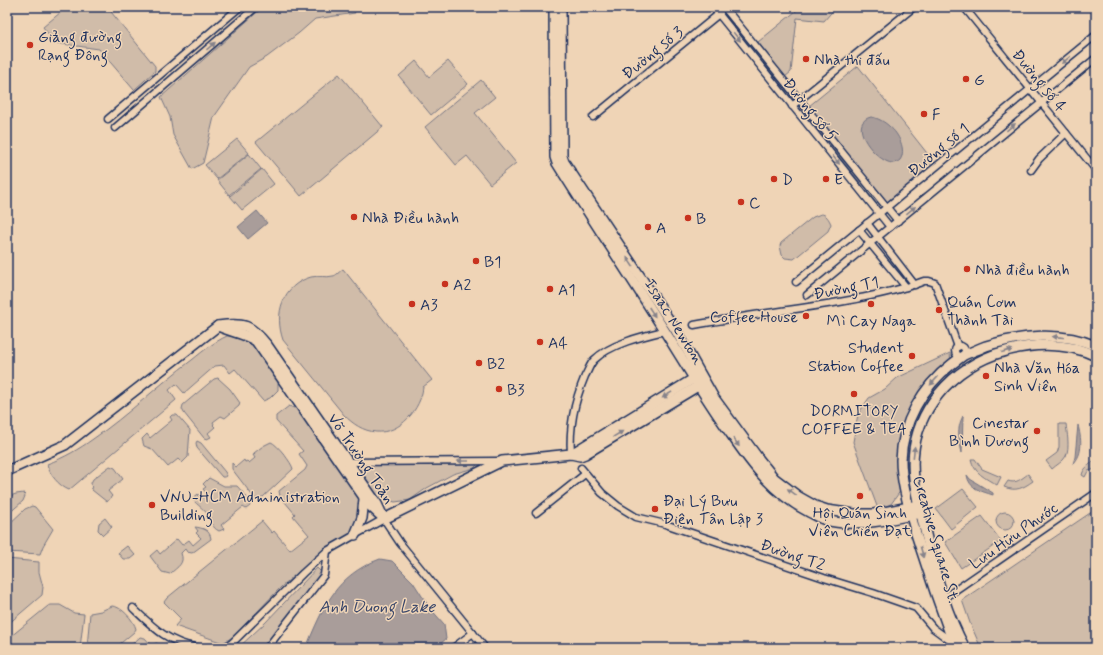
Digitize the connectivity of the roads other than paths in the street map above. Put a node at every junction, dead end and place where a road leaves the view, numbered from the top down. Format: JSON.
{"nodes":[{"id":1,"x":240,"y":7,"type":"edge"},
{"id":2,"x":256,"y":7,"type":"edge"},
{"id":3,"x":554,"y":7,"type":"edge"},
{"id":4,"x":561,"y":7,"type":"edge"},
{"id":5,"x":712,"y":7,"type":"edge"},
{"id":6,"x":914,"y":7,"type":"edge"},
{"id":7,"x":964,"y":7,"type":"edge"},
{"id":8,"x":726,"y":8,"type":"edge"},
{"id":9,"x":719,"y":14,"type":"junction"},
{"id":10,"x":1096,"y":35,"type":"edge"},
{"id":11,"x":1096,"y":58,"type":"edge"},
{"id":12,"x":173,"y":62,"type":"junction"},
{"id":13,"x":181,"y":71,"type":"junction"},
{"id":14,"x":1030,"y":89,"type":"junction"},
{"id":15,"x":799,"y":100,"type":"junction"},
{"id":16,"x":1041,"y":103,"type":"junction"},
{"id":17,"x":792,"y":106,"type":"junction"},
{"id":18,"x":593,"y":117,"type":"dead end"},
{"id":19,"x":108,"y":119,"type":"dead end"},
{"id":20,"x":115,"y":128,"type":"dead end"},
{"id":21,"x":1066,"y":133,"type":"junction"},
{"id":22,"x":1031,"y":170,"type":"dead end"},
{"id":23,"x":1096,"y":170,"type":"edge"},
{"id":24,"x":887,"y":207,"type":"junction"},
{"id":25,"x":879,"y":213,"type":"junction"},
{"id":26,"x":898,"y":221,"type":"junction"},
{"id":27,"x":867,"y":223,"type":"junction"},
{"id":28,"x":890,"y":227,"type":"junction"},
{"id":29,"x":859,"y":230,"type":"junction"},
{"id":30,"x":878,"y":237,"type":"junction"},
{"id":31,"x":870,"y":243,"type":"junction"},
{"id":32,"x":796,"y":282,"type":"dead end"},
{"id":33,"x":915,"y":285,"type":"junction"},
{"id":34,"x":906,"y":287,"type":"junction"},
{"id":35,"x":807,"y":295,"type":"dead end"},
{"id":36,"x":694,"y":325,"type":"dead end"},
{"id":37,"x":675,"y":329,"type":"junction"},
{"id":38,"x":664,"y":331,"type":"junction"},
{"id":39,"x":1096,"y":346,"type":"edge"},
{"id":40,"x":963,"y":356,"type":"junction"},
{"id":41,"x":1096,"y":356,"type":"edge"},
{"id":42,"x":971,"y":365,"type":"junction"},
{"id":43,"x":699,"y":380,"type":"junction"},
{"id":44,"x":571,"y":454,"type":"junction"},
{"id":45,"x":502,"y":461,"type":"junction"},
{"id":46,"x":345,"y":464,"type":"junction"},
{"id":47,"x":7,"y":471,"type":"edge"},
{"id":48,"x":1096,"y":493,"type":"edge"},
{"id":49,"x":364,"y":499,"type":"junction"},
{"id":50,"x":920,"y":509,"type":"junction"},
{"id":51,"x":910,"y":511,"type":"junction"},
{"id":52,"x":536,"y":513,"type":"dead end"},
{"id":53,"x":384,"y":519,"type":"junction"},
{"id":54,"x":355,"y":535,"type":"junction"},
{"id":55,"x":327,"y":551,"type":"junction"},
{"id":56,"x":944,"y":598,"type":"junction"},
{"id":57,"x":133,"y":608,"type":"dead end"},
{"id":58,"x":473,"y":633,"type":"junction"},
{"id":59,"x":959,"y":645,"type":"edge"},
{"id":60,"x":198,"y":648,"type":"edge"},
{"id":61,"x":224,"y":648,"type":"edge"},
{"id":62,"x":267,"y":648,"type":"edge"},
{"id":63,"x":453,"y":648,"type":"edge"},
{"id":64,"x":485,"y":648,"type":"edge"}],
"edges":[{"from":1,"to":12,"type":"street"},
{"from":13,"to":2,"type":"street","one_way":true},
{"from":3,"to":38,"type":"street","name":"Isaac Newton","one_way":true},
{"from":37,"to":4,"type":"street","name":"Isaac Newton","one_way":true},
{"from":5,"to":9,"type":"street","name":"Đường số 5"},
{"from":6,"to":15,"type":"street"},
{"from":7,"to":14,"type":"street","name":"Đường số 4"},
{"from":8,"to":9,"type":"street","name":"Đường số 3"},
{"from":8,"to":15,"type":"street","name":"Đường số 5"},
{"from":9,"to":17,"type":"street","name":"Đường số 5","one_way":true},
{"from":9,"to":18,"type":"street","name":"Đường số 3"},
{"from":10,"to":14,"type":"street","name":"Đường số 1","one_way":true},
{"from":11,"to":16,"type":"street","name":"Đường số 1"},
{"from":12,"to":13,"type":"street"},
{"from":12,"to":19,"type":"street"},
{"from":13,"to":20,"type":"street"},
{"from":14,"to":16,"type":"street","name":"Đường số 4"},
{"from":14,"to":24,"type":"street","name":"Đường số 1"},
{"from":15,"to":17,"type":"street"},
{"from":15,"to":24,"type":"street","name":"Đường số 5"},
{"from":16,"to":21,"type":"street","name":"Đường số 4"},
{"from":26,"to":16,"type":"street","name":"Đường số 1","one_way":true},
{"from":17,"to":25,"type":"street","name":"Đường số 5","one_way":true},
{"from":21,"to":22,"type":"street"},
{"from":21,"to":23,"type":"street","name":"Đường số 4"},
{"from":24,"to":25,"type":"street","name":"Đường số 1"},
{"from":24,"to":26,"type":"street","name":"Đường số 5"},
{"from":25,"to":27,"type":"street","name":"Đường số 1"},
{"from":25,"to":28,"type":"street","name":"Đường số 5"},
{"from":26,"to":28,"type":"street","name":"Đường số 1"},
{"from":27,"to":29,"type":"street","name":"Đường số 1"},
{"from":27,"to":30,"type":"street"},
{"from":28,"to":30,"type":"street","name":"Đường số 1"},
{"from":29,"to":31,"type":"street"},
{"from":29,"to":32,"type":"street","name":"Đường số 1"},
{"from":30,"to":31,"type":"street","name":"Đường số 1"},
{"from":30,"to":33,"type":"street"},
{"from":31,"to":34,"type":"street"},
{"from":31,"to":35,"type":"street","name":"Đường số 1"},
{"from":33,"to":34,"type":"street","name":"Đường T1"},
{"from":33,"to":40,"type":"street","name":"Đường T1"},
{"from":34,"to":36,"type":"street","name":"Đường T1"},
{"from":37,"to":38,"type":"street"},
{"from":37,"to":43,"type":"street","name":"Isaac Newton"},
{"from":38,"to":43,"type":"street","name":"Isaac Newton"},
{"from":38,"to":44,"type":"street"},
{"from":39,"to":40,"type":"street","name":"Creative Square St.","one_way":true},
{"from":40,"to":42,"type":"street"},
{"from":40,"to":51,"type":"street","name":"Creative Square St.","one_way":true},
{"from":42,"to":41,"type":"street","name":"Creative Square St.","one_way":true},
{"from":50,"to":42,"type":"street","name":"Creative Square St.","one_way":true},
{"from":43,"to":44,"type":"street"},
{"from":43,"to":51,"type":"street","name":"Isaac Newton"},
{"from":44,"to":45,"type":"street"},
{"from":45,"to":46,"type":"street","one_way":true},
{"from":45,"to":53,"type":"street"},
{"from":46,"to":47,"type":"street","name":"Võ Trường Toản"},
{"from":46,"to":49,"type":"street","name":"Võ Trường Toản"},
{"from":46,"to":53,"type":"street","name":"Võ Trường Toản"},
{"from":48,"to":56,"type":"street","name":"Lưu Hữu Phước"},
{"from":49,"to":53,"type":"street","name":"Võ Trường Toản"},
{"from":49,"to":54,"type":"street"},
{"from":50,"to":51,"type":"street","name":"Isaac Newton"},
{"from":50,"to":56,"type":"street","name":"Creative Square St."},
{"from":51,"to":59,"type":"street","name":"Creative Square St.","one_way":true},
{"from":52,"to":59,"type":"street","name":"Đường T2"},
{"from":53,"to":54,"type":"street"},
{"from":53,"to":58,"type":"street"},
{"from":54,"to":55,"type":"street"},
{"from":55,"to":61,"type":"street"},
{"from":55,"to":62,"type":"street"},
{"from":56,"to":59,"type":"street","name":"Creative Square St."},
{"from":57,"to":60,"type":"street"},
{"from":58,"to":63,"type":"street"},
{"from":58,"to":64,"type":"street"}]}
